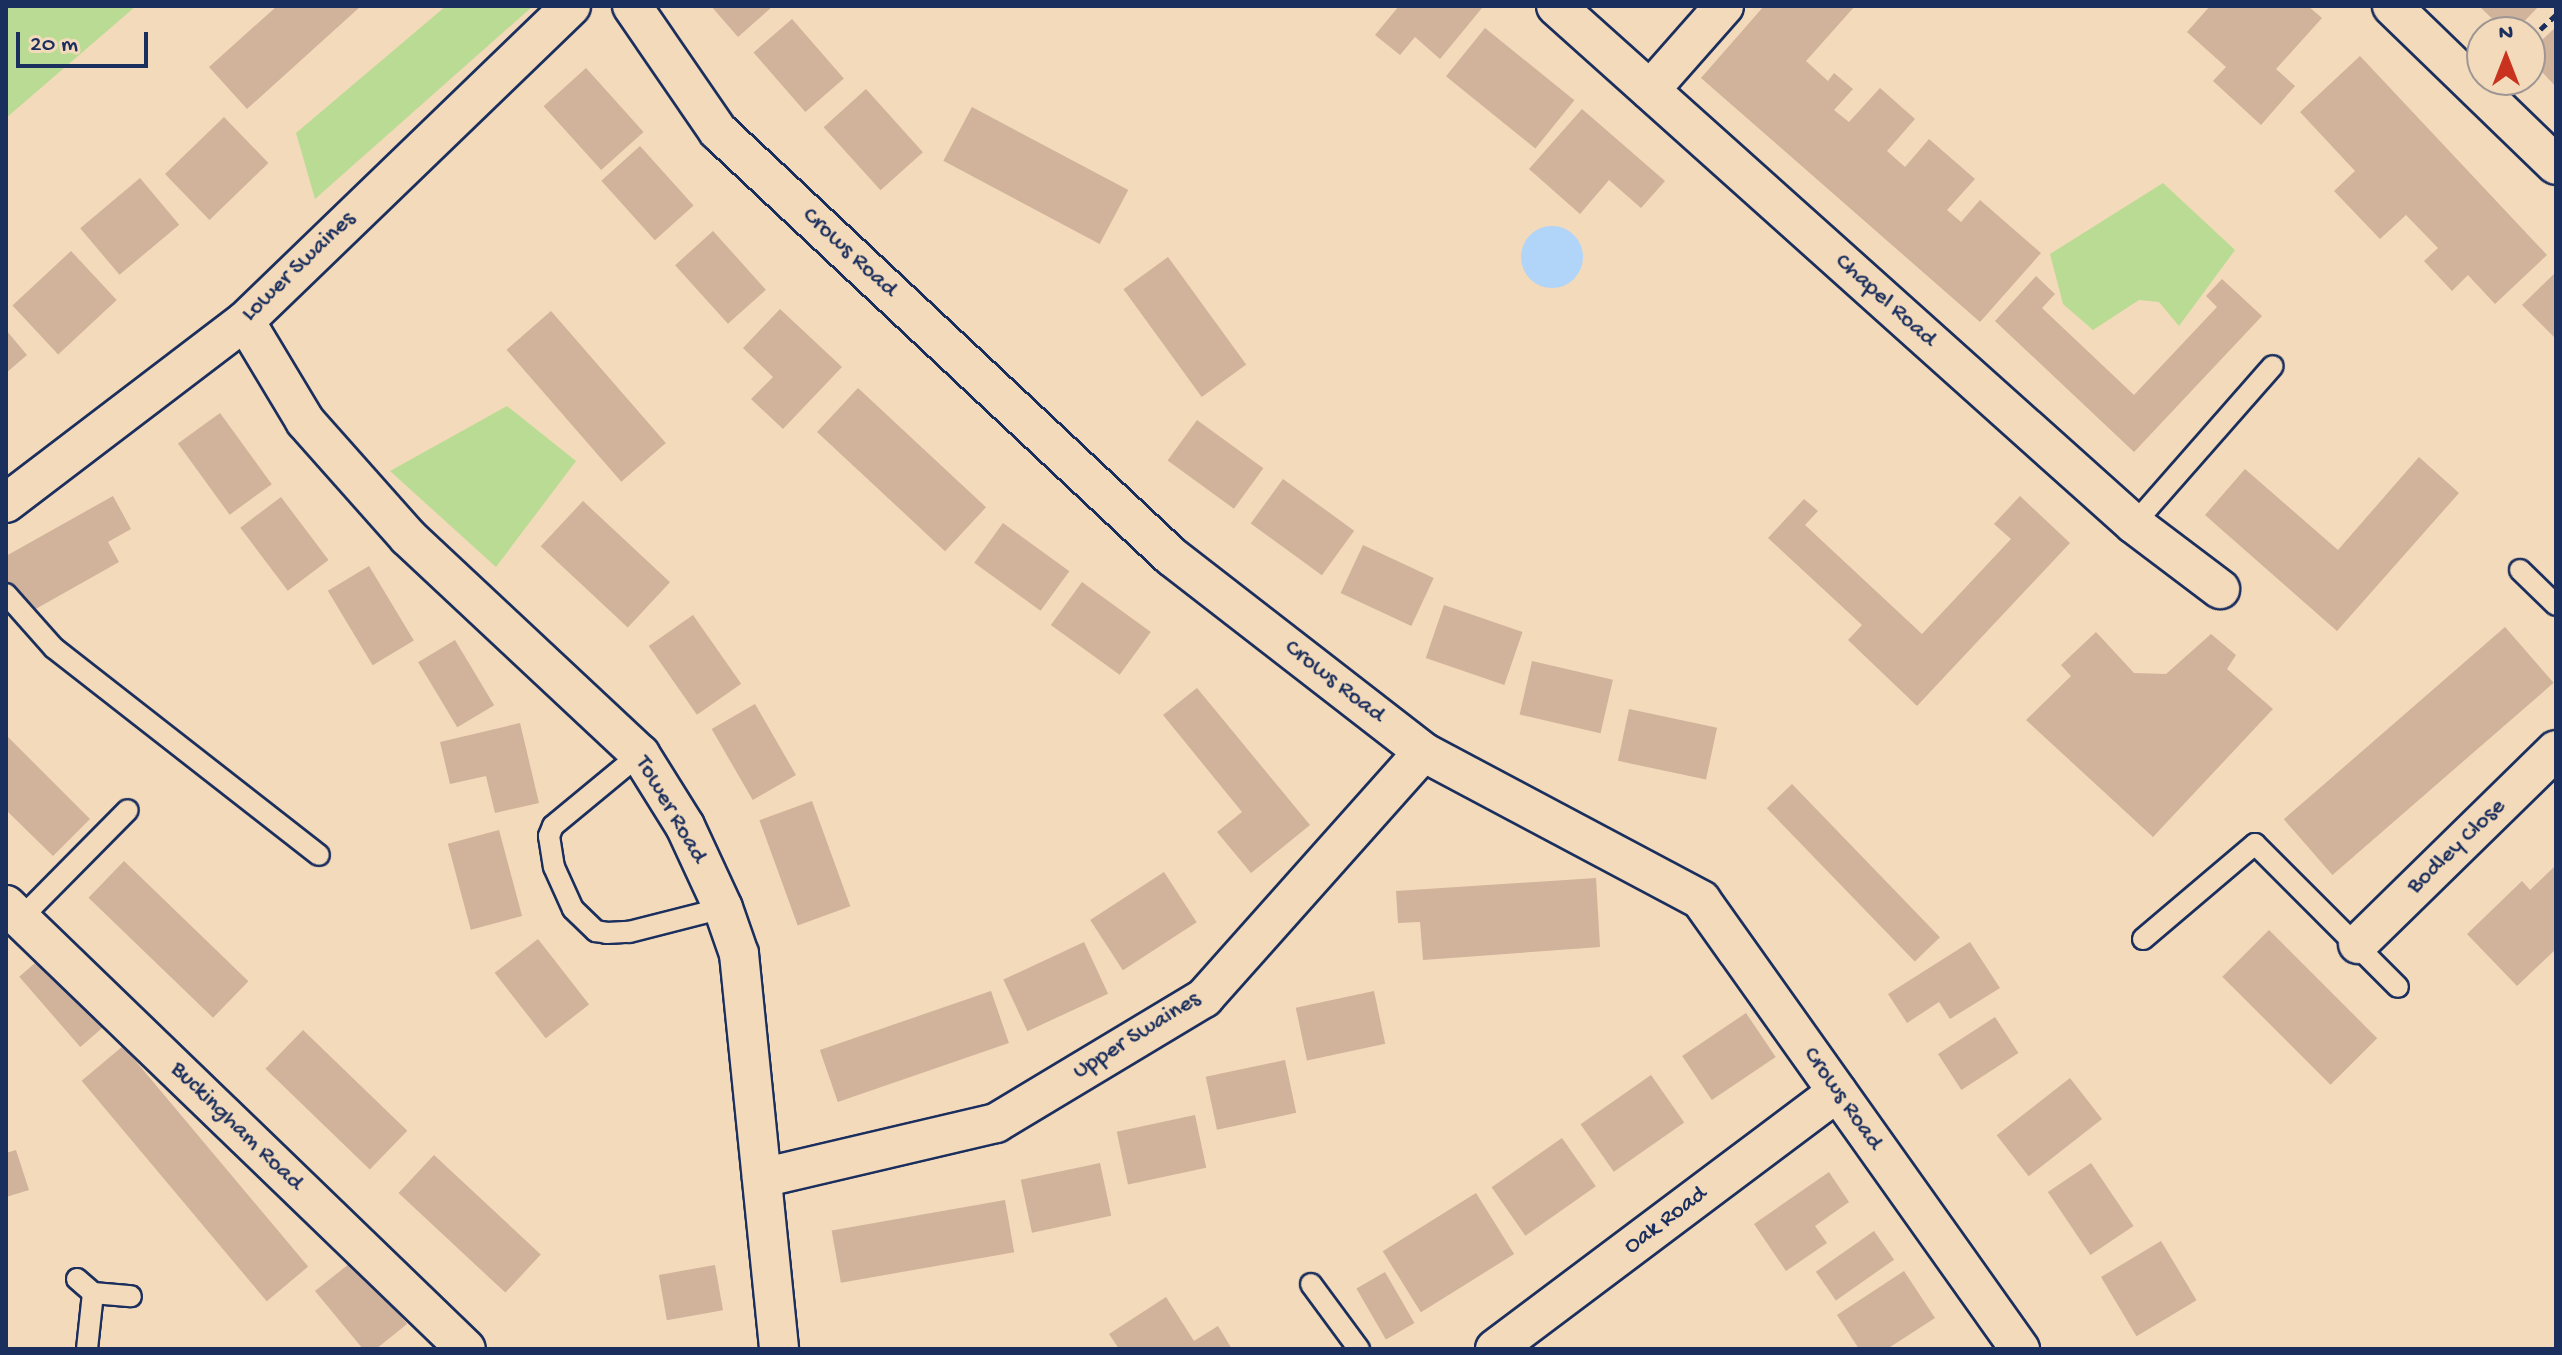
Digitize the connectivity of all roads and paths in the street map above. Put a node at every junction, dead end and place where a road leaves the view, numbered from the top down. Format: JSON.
{"nodes":[{"id":1,"x":571,"y":6,"type":"edge"},
{"id":2,"x":632,"y":6,"type":"edge"},
{"id":3,"x":1556,"y":6,"type":"edge"},
{"id":4,"x":1724,"y":6,"type":"edge"},
{"id":5,"x":2392,"y":6,"type":"edge"},
{"id":6,"x":1650,"y":90,"type":"junction"},
{"id":7,"x":2556,"y":165,"type":"edge"},
{"id":8,"x":245,"y":321,"type":"junction"},
{"id":9,"x":2273,"y":366,"type":"dead end"},
{"id":10,"x":6,"y":503,"type":"edge"},
{"id":11,"x":2134,"y":524,"type":"junction"},
{"id":12,"x":2520,"y":570,"type":"dead end"},
{"id":13,"x":2220,"y":589,"type":"dead end"},
{"id":14,"x":6,"y":594,"type":"edge"},
{"id":15,"x":2556,"y":605,"type":"edge"},
{"id":16,"x":2556,"y":750,"type":"edge"},
{"id":17,"x":1423,"y":752,"type":"junction"},
{"id":18,"x":640,"y":754,"type":"junction"},
{"id":19,"x":128,"y":810,"type":"dead end"},
{"id":20,"x":319,"y":855,"type":"dead end"},
{"id":21,"x":723,"y":908,"type":"junction"},
{"id":22,"x":13,"y":912,"type":"edge"},
{"id":23,"x":2143,"y":939,"type":"dead end"},
{"id":24,"x":2358,"y":944,"type":"junction"},
{"id":25,"x":2398,"y":987,"type":"dead end"},
{"id":26,"x":1837,"y":1092,"type":"junction"},
{"id":27,"x":762,"y":1178,"type":"junction"},
{"id":28,"x":1311,"y":1284,"type":"dead end"},
{"id":29,"x":131,"y":1296,"type":"dead end"},
{"id":30,"x":87,"y":1349,"type":"edge"},
{"id":31,"x":466,"y":1349,"type":"edge"},
{"id":32,"x":779,"y":1349,"type":"edge"},
{"id":33,"x":1359,"y":1349,"type":"edge"},
{"id":34,"x":1495,"y":1349,"type":"edge"},
{"id":35,"x":2020,"y":1349,"type":"edge"}],
"edges":[{"from":1,"to":8,"type":"street","name":"Lower Swaines"},
{"from":2,"to":17,"type":"street","name":"Crows Road"},
{"from":3,"to":6,"type":"street","name":"Chapel Road"},
{"from":4,"to":6,"type":"street"},
{"from":5,"to":7,"type":"street"},
{"from":6,"to":11,"type":"street","name":"Chapel Road"},
{"from":8,"to":10,"type":"street","name":"Lower Swaines"},
{"from":8,"to":18,"type":"street","name":"Tower Road"},
{"from":9,"to":11,"type":"lane"},
{"from":11,"to":13,"type":"street","name":"Chapel Road"},
{"from":12,"to":15,"type":"lane"},
{"from":14,"to":20,"type":"lane"},
{"from":16,"to":24,"type":"street","name":"Bodley Close"},
{"from":17,"to":26,"type":"street","name":"Crows Road"},
{"from":17,"to":27,"type":"street","name":"Upper Swaines"},
{"from":18,"to":21,"type":"street","name":"Tower Road"},
{"from":18,"to":21,"type":"lane"},
{"from":19,"to":22,"type":"lane"},
{"from":21,"to":27,"type":"street","name":"Tower Road"},
{"from":22,"to":31,"type":"street","name":"Buckingham Road"},
{"from":23,"to":24,"type":"lane"},
{"from":24,"to":25,"type":"lane"},
{"from":26,"to":34,"type":"street","name":"Oak Road"},
{"from":26,"to":35,"type":"street","name":"Crows Road"},
{"from":27,"to":32,"type":"street","name":"Tower Road"},
{"from":28,"to":33,"type":"lane"},
{"from":29,"to":30,"type":"lane"}]}
